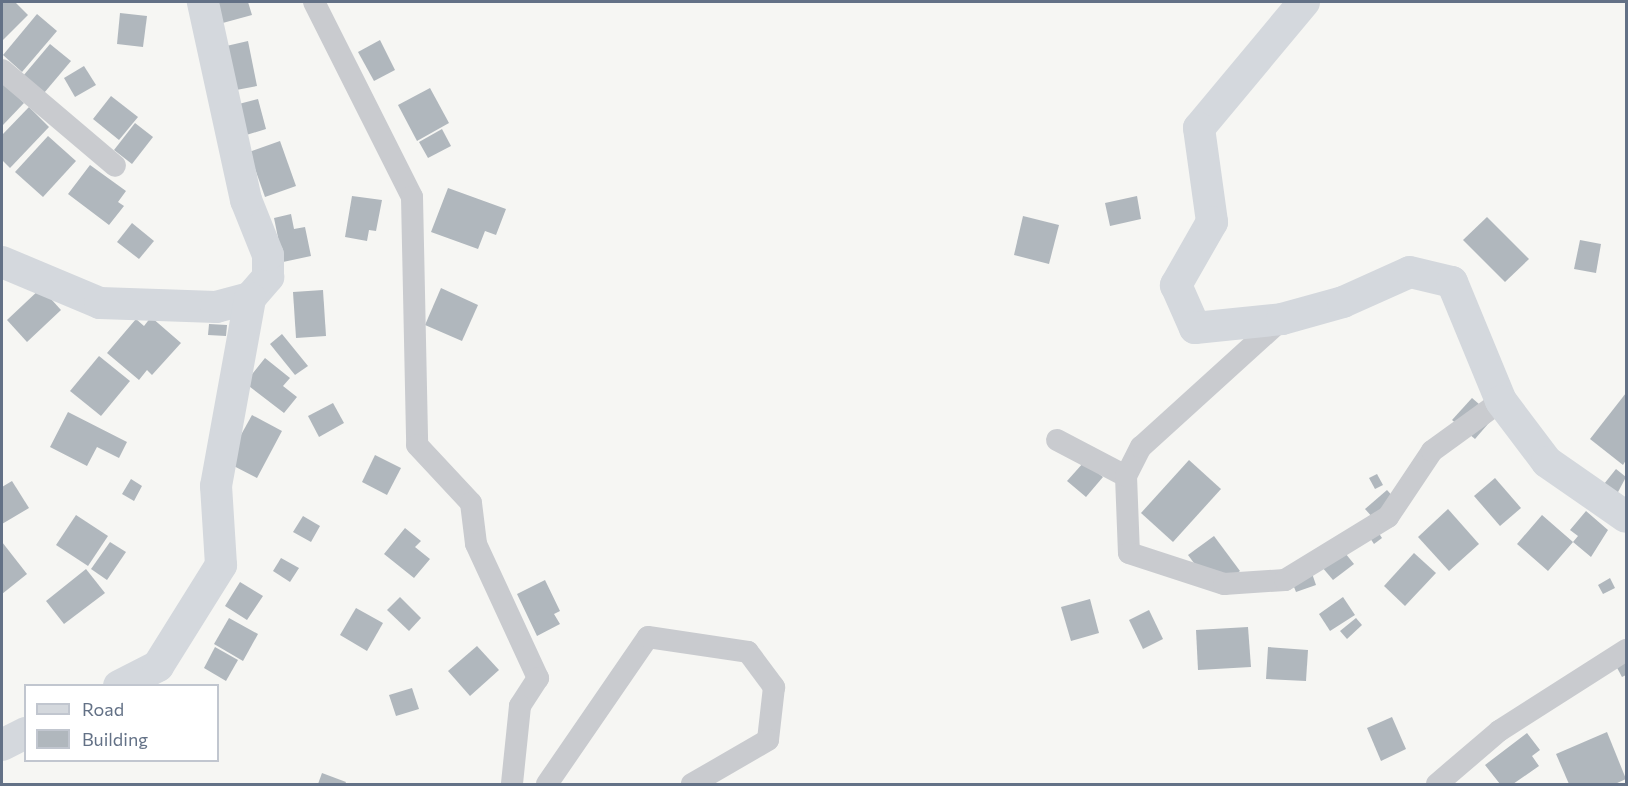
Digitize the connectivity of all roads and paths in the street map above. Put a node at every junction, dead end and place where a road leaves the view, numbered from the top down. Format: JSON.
{"nodes":[{"id":1,"x":203,"y":2,"type":"edge"},
{"id":2,"x":314,"y":2,"type":"edge"},
{"id":3,"x":1304,"y":2,"type":"edge"},
{"id":4,"x":2,"y":70,"type":"edge"},
{"id":5,"x":115,"y":166,"type":"dead end"},
{"id":6,"x":2,"y":262,"type":"edge"},
{"id":7,"x":250,"y":298,"type":"junction"},
{"id":8,"x":1282,"y":319,"type":"junction"},
{"id":9,"x":1501,"y":401,"type":"junction"},
{"id":10,"x":1058,"y":440,"type":"dead end"},
{"id":11,"x":1126,"y":476,"type":"junction"},
{"id":12,"x":1626,"y":517,"type":"edge"},
{"id":13,"x":1626,"y":650,"type":"edge"},
{"id":14,"x":123,"y":684,"type":"edge"},
{"id":15,"x":512,"y":784,"type":"edge"},
{"id":16,"x":547,"y":784,"type":"edge"},
{"id":17,"x":692,"y":784,"type":"edge"},
{"id":18,"x":1437,"y":784,"type":"edge"}],
"edges":[{"from":1,"to":7,"type":"street"},
{"from":2,"to":15,"type":"street"},
{"from":3,"to":8,"type":"street"},
{"from":4,"to":5,"type":"street"},
{"from":6,"to":7,"type":"street"},
{"from":7,"to":14,"type":"street"},
{"from":8,"to":9,"type":"street"},
{"from":8,"to":11,"type":"street"},
{"from":9,"to":11,"type":"street"},
{"from":9,"to":12,"type":"street"},
{"from":10,"to":11,"type":"street"},
{"from":13,"to":18,"type":"street"},
{"from":16,"to":17,"type":"street"}]}
